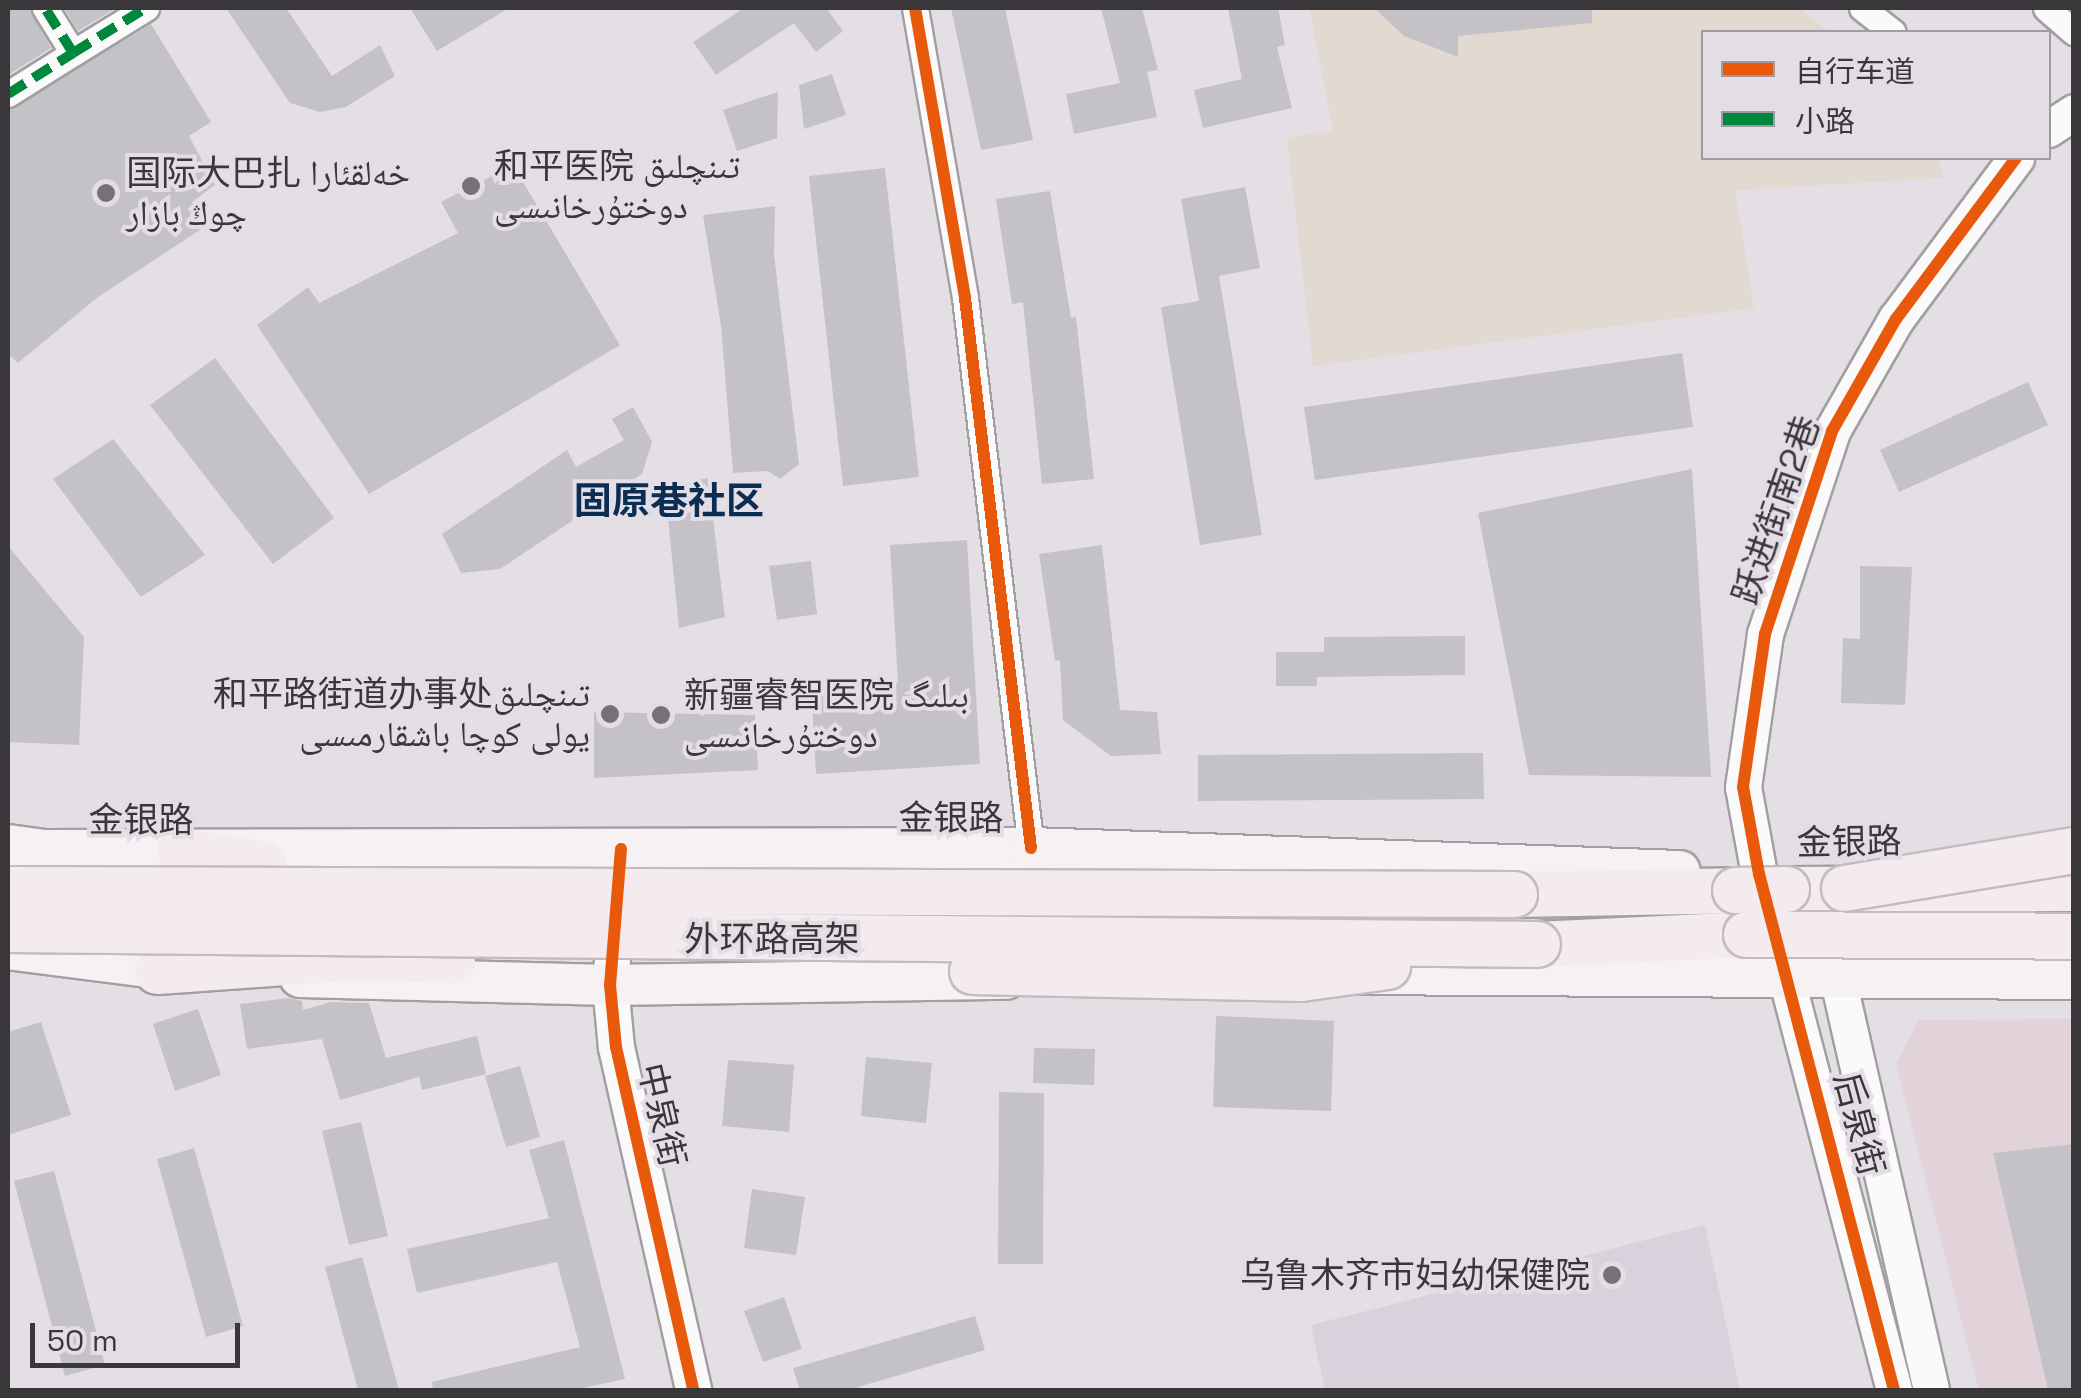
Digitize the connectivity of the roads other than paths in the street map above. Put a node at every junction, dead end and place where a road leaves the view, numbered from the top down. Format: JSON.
{"nodes":[{"id":1,"x":44,"y":8,"type":"edge"},
{"id":2,"x":146,"y":8,"type":"edge"},
{"id":3,"x":915,"y":8,"type":"edge"},
{"id":4,"x":1862,"y":8,"type":"edge"},
{"id":5,"x":2046,"y":8,"type":"edge"},
{"id":6,"x":1890,"y":30,"type":"edge"},
{"id":7,"x":2074,"y":32,"type":"edge"},
{"id":8,"x":73,"y":53,"type":"junction"},
{"id":9,"x":8,"y":94,"type":"edge"},
{"id":10,"x":2074,"y":112,"type":"edge"},
{"id":11,"x":2051,"y":127,"type":"edge"},
{"id":12,"x":2015,"y":160,"type":"edge"},
{"id":13,"x":8,"y":845,"type":"edge"},
{"id":14,"x":1030,"y":848,"type":"junction"},
{"id":15,"x":621,"y":849,"type":"junction"},
{"id":16,"x":179,"y":850,"type":"junction"},
{"id":17,"x":2074,"y":850,"type":"edge"},
{"id":18,"x":2074,"y":866,"type":"edge"},
{"id":19,"x":1759,"y":874,"type":"junction"},
{"id":20,"x":1844,"y":888,"type":"junction"},
{"id":21,"x":2074,"y":888,"type":"edge"},
{"id":22,"x":8,"y":889,"type":"edge"},
{"id":23,"x":1342,"y":893,"type":"junction"},
{"id":24,"x":8,"y":928,"type":"edge"},
{"id":25,"x":1989,"y":935,"type":"junction"},
{"id":26,"x":2074,"y":936,"type":"edge"},
{"id":27,"x":1537,"y":944,"type":"junction"},
{"id":28,"x":2074,"y":946,"type":"edge"},
{"id":29,"x":8,"y":949,"type":"edge"},
{"id":30,"x":157,"y":971,"type":"junction"},
{"id":31,"x":2074,"y":979,"type":"edge"},
{"id":32,"x":1786,"y":980,"type":"junction"},
{"id":33,"x":1838,"y":980,"type":"junction"},
{"id":34,"x":610,"y":985,"type":"junction"},
{"id":35,"x":693,"y":1390,"type":"edge"},
{"id":36,"x":1894,"y":1390,"type":"edge"},
{"id":37,"x":1931,"y":1390,"type":"edge"}],
"edges":[{"from":1,"to":8,"type":"street"},
{"from":2,"to":8,"type":"street"},
{"from":3,"to":14,"type":"street"},
{"from":4,"to":6,"type":"street"},
{"from":5,"to":7,"type":"street"},
{"from":8,"to":9,"type":"street"},
{"from":10,"to":11,"type":"street"},
{"from":12,"to":19,"type":"street","name":"跃进街南2巷"},
{"from":13,"to":16,"type":"main road","name":"金银路"},
{"from":14,"to":15,"type":"main road","name":"金银路"},
{"from":14,"to":19,"type":"main road","name":"金银路"},
{"from":15,"to":16,"type":"main road","name":"金银路"},
{"from":15,"to":34,"type":"street","name":"中泉街"},
{"from":16,"to":23,"type":"highway"},
{"from":17,"to":20,"type":"highway","bridge":true},
{"from":18,"to":19,"type":"main road","name":"金银路"},
{"from":19,"to":32,"type":"street","name":"后泉街"},
{"from":19,"to":33,"type":"street","name":"后泉街"},
{"from":20,"to":21,"type":"highway","bridge":true},
{"from":20,"to":23,"type":"highway","name":"外环路高架","bridge":true},
{"from":22,"to":23,"type":"highway","name":"外环路高架","bridge":true},
{"from":24,"to":27,"type":"highway","name":"外环路高架","bridge":true},
{"from":25,"to":26,"type":"highway","bridge":true},
{"from":25,"to":27,"type":"highway","bridge":true},
{"from":25,"to":28,"type":"highway","bridge":true},
{"from":27,"to":30,"type":"highway","bridge":true},
{"from":29,"to":30,"type":"main road"},
{"from":30,"to":34,"type":"main road"},
{"from":31,"to":33,"type":"main road"},
{"from":32,"to":33,"type":"main road"},
{"from":32,"to":34,"type":"main road"},
{"from":32,"to":36,"type":"street","name":"后泉街"},
{"from":33,"to":37,"type":"street","name":"后泉街"},
{"from":34,"to":35,"type":"street","name":"中泉街"}]}
